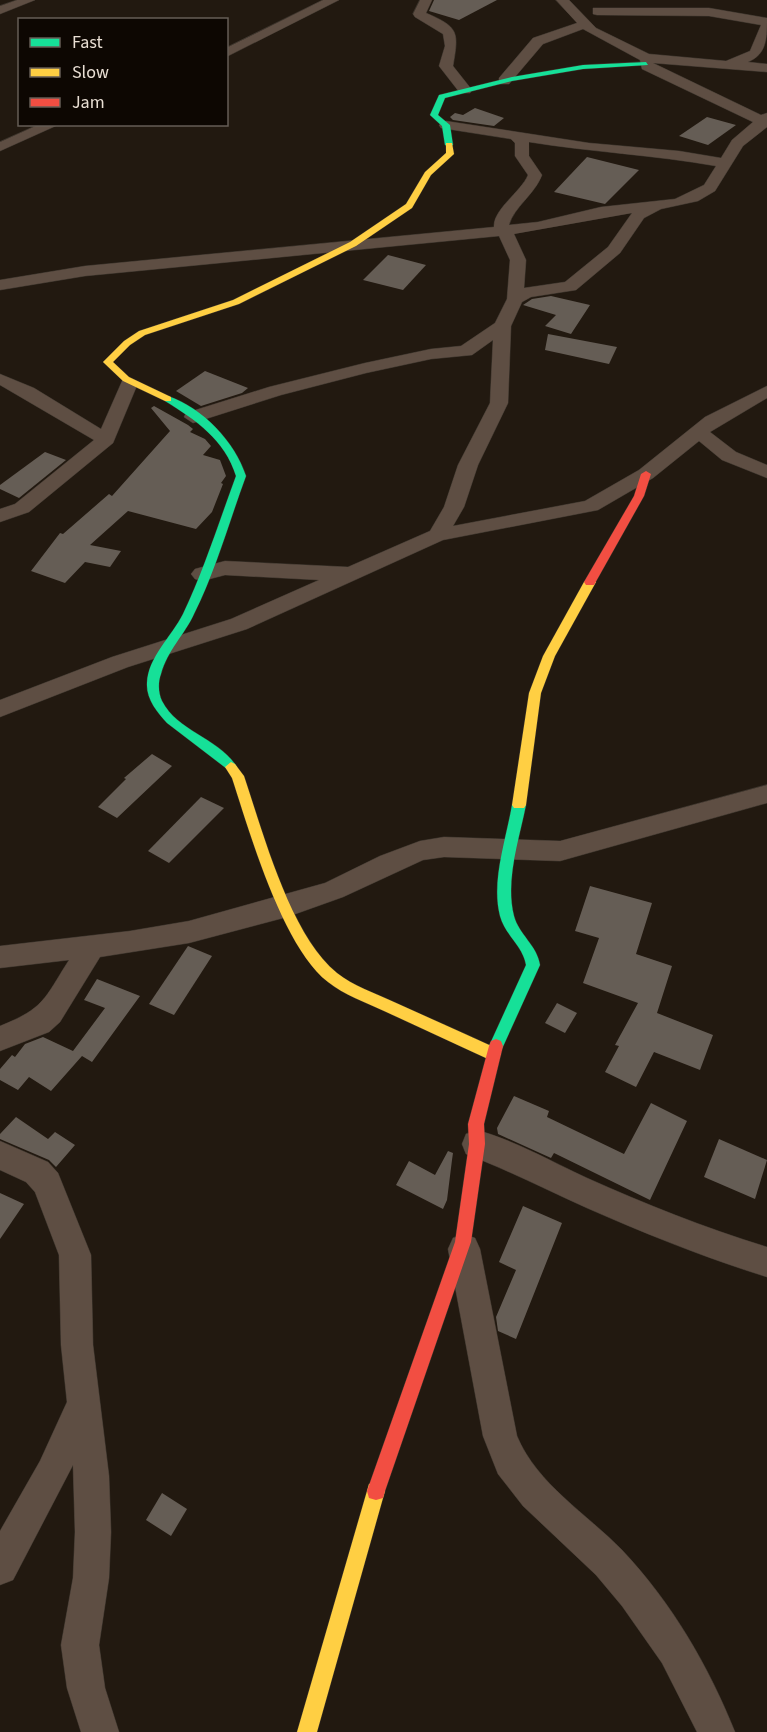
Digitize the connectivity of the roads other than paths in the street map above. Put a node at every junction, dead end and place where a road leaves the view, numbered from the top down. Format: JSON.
{"nodes":[{"id":1,"x":29,"y":0,"type":"edge"},
{"id":2,"x":333,"y":0,"type":"edge"},
{"id":3,"x":426,"y":0,"type":"edge"},
{"id":4,"x":562,"y":0,"type":"edge"},
{"id":5,"x":627,"y":0,"type":"edge"},
{"id":6,"x":0,"y":10,"type":"edge"},
{"id":7,"x":574,"y":10,"type":"junction"},
{"id":8,"x":597,"y":11,"type":"junction"},
{"id":9,"x":585,"y":24,"type":"junction"},
{"id":10,"x":767,"y":24,"type":"edge"},
{"id":11,"x":228,"y":53,"type":"edge"},
{"id":12,"x":646,"y":61,"type":"junction"},
{"id":13,"x":728,"y":64,"type":"junction"},
{"id":14,"x":767,"y":68,"type":"edge"},
{"id":15,"x":504,"y":81,"type":"junction"},
{"id":16,"x":465,"y":90,"type":"junction"},
{"id":17,"x":765,"y":121,"type":"edge"},
{"id":18,"x":446,"y":125,"type":"junction"},
{"id":19,"x":48,"y":126,"type":"edge"},
{"id":20,"x":519,"y":142,"type":"junction"},
{"id":21,"x":0,"y":147,"type":"edge"},
{"id":22,"x":723,"y":163,"type":"junction"},
{"id":23,"x":638,"y":211,"type":"junction"},
{"id":24,"x":503,"y":230,"type":"junction"},
{"id":25,"x":353,"y":244,"type":"junction"},
{"id":26,"x":0,"y":285,"type":"edge"},
{"id":27,"x":515,"y":299,"type":"junction"},
{"id":28,"x":502,"y":326,"type":"junction"},
{"id":29,"x":0,"y":379,"type":"edge"},
{"id":30,"x":129,"y":383,"type":"junction"},
{"id":31,"x":767,"y":391,"type":"edge"},
{"id":32,"x":193,"y":417,"type":"junction"},
{"id":33,"x":698,"y":431,"type":"junction"},
{"id":34,"x":106,"y":439,"type":"junction"},
{"id":35,"x":767,"y":472,"type":"edge"},
{"id":36,"x":646,"y":474,"type":"junction"},
{"id":37,"x":0,"y":516,"type":"edge"},
{"id":38,"x":438,"y":535,"type":"junction"},
{"id":39,"x":217,"y":560,"type":"junction"},
{"id":40,"x":202,"y":574,"type":"joint"},
{"id":41,"x":353,"y":574,"type":"junction"},
{"id":42,"x":166,"y":648,"type":"junction"},
{"id":43,"x":0,"y":710,"type":"edge"},
{"id":44,"x":767,"y":794,"type":"edge"},
{"id":45,"x":511,"y":850,"type":"junction"},
{"id":46,"x":286,"y":906,"type":"junction"},
{"id":47,"x":92,"y":946,"type":"junction"},
{"id":48,"x":0,"y":957,"type":"edge"},
{"id":49,"x":0,"y":1039,"type":"edge"},
{"id":50,"x":493,"y":1054,"type":"junction"},
{"id":51,"x":477,"y":1144,"type":"junction"},
{"id":52,"x":0,"y":1155,"type":"edge"},
{"id":53,"x":463,"y":1242,"type":"junction"},
{"id":54,"x":767,"y":1262,"type":"edge"},
{"id":55,"x":84,"y":1404,"type":"junction"},
{"id":56,"x":0,"y":1567,"type":"edge"},
{"id":57,"x":100,"y":1732,"type":"edge"},
{"id":58,"x":308,"y":1732,"type":"edge"},
{"id":59,"x":716,"y":1732,"type":"edge"}],
"edges":[{"from":1,"to":6,"type":"street"},
{"from":2,"to":11,"type":"street"},
{"from":3,"to":16,"type":"street"},
{"from":4,"to":7,"type":"street"},
{"from":5,"to":8,"type":"street"},
{"from":7,"to":8,"type":"street"},
{"from":7,"to":9,"type":"street"},
{"from":8,"to":10,"type":"street"},
{"from":9,"to":12,"type":"street"},
{"from":9,"to":15,"type":"street"},
{"from":10,"to":13,"type":"street"},
{"from":12,"to":13,"type":"street"},
{"from":12,"to":15,"type":"street"},
{"from":12,"to":17,"type":"street"},
{"from":13,"to":14,"type":"street"},
{"from":15,"to":16,"type":"street"},
{"from":16,"to":18,"type":"street"},
{"from":17,"to":22,"type":"street"},
{"from":18,"to":20,"type":"street"},
{"from":18,"to":25,"type":"street"},
{"from":19,"to":21,"type":"street"},
{"from":20,"to":22,"type":"street"},
{"from":20,"to":24,"type":"street"},
{"from":22,"to":23,"type":"street"},
{"from":23,"to":24,"type":"street"},
{"from":23,"to":27,"type":"street"},
{"from":24,"to":25,"type":"street"},
{"from":24,"to":27,"type":"street"},
{"from":25,"to":26,"type":"street"},
{"from":25,"to":30,"type":"street"},
{"from":27,"to":28,"type":"street"},
{"from":28,"to":32,"type":"street"},
{"from":28,"to":38,"type":"street"},
{"from":29,"to":34,"type":"street"},
{"from":30,"to":32,"type":"street"},
{"from":30,"to":34,"type":"street"},
{"from":31,"to":33,"type":"street"},
{"from":32,"to":39,"type":"street"},
{"from":33,"to":35,"type":"street"},
{"from":33,"to":36,"type":"street"},
{"from":34,"to":37,"type":"street"},
{"from":36,"to":38,"type":"street"},
{"from":36,"to":45,"type":"street"},
{"from":38,"to":41,"type":"street"},
{"from":39,"to":40,"type":"street"},
{"from":39,"to":41,"type":"street"},
{"from":40,"to":42,"type":"street"},
{"from":41,"to":42,"type":"street"},
{"from":42,"to":43,"type":"street"},
{"from":42,"to":46,"type":"street"},
{"from":44,"to":45,"type":"street"},
{"from":45,"to":46,"type":"street"},
{"from":45,"to":50,"type":"street"},
{"from":46,"to":47,"type":"street"},
{"from":46,"to":50,"type":"street"},
{"from":47,"to":48,"type":"street"},
{"from":47,"to":49,"type":"street"},
{"from":50,"to":51,"type":"street"},
{"from":51,"to":53,"type":"street"},
{"from":51,"to":54,"type":"street"},
{"from":52,"to":55,"type":"street"},
{"from":53,"to":58,"type":"street"},
{"from":53,"to":59,"type":"street"},
{"from":55,"to":56,"type":"street"},
{"from":55,"to":57,"type":"street"}]}
